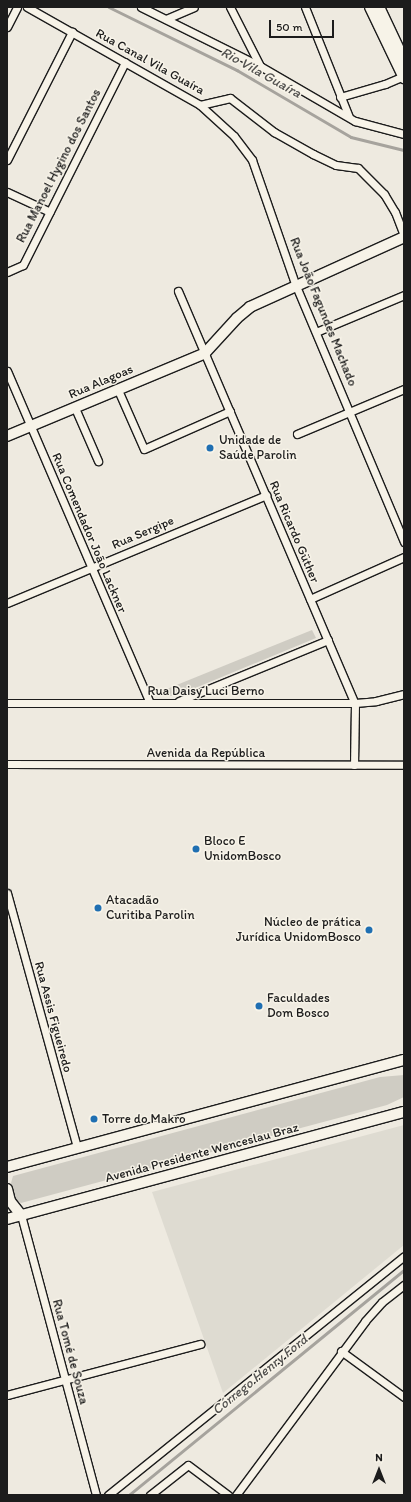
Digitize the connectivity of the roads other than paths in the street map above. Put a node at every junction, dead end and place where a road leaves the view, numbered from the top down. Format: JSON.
{"nodes":[{"id":1,"x":17,"y":7,"type":"edge"},
{"id":2,"x":27,"y":7,"type":"edge"},
{"id":3,"x":141,"y":7,"type":"edge"},
{"id":4,"x":194,"y":7,"type":"edge"},
{"id":5,"x":230,"y":7,"type":"edge"},
{"id":6,"x":305,"y":7,"type":"edge"},
{"id":7,"x":370,"y":7,"type":"edge"},
{"id":8,"x":379,"y":7,"type":"edge"},
{"id":9,"x":166,"y":20,"type":"junction"},
{"id":10,"x":7,"y":27,"type":"edge"},
{"id":11,"x":72,"y":32,"type":"junction"},
{"id":12,"x":404,"y":60,"type":"edge"},
{"id":13,"x":125,"y":62,"type":"junction"},
{"id":14,"x":260,"y":66,"type":"junction"},
{"id":15,"x":404,"y":77,"type":"edge"},
{"id":16,"x":340,"y":97,"type":"junction"},
{"id":17,"x":200,"y":105,"type":"junction"},
{"id":18,"x":349,"y":118,"type":"junction"},
{"id":19,"x":404,"y":134,"type":"edge"},
{"id":20,"x":7,"y":160,"type":"edge"},
{"id":21,"x":7,"y":192,"type":"edge"},
{"id":22,"x":50,"y":212,"type":"junction"},
{"id":23,"x":404,"y":236,"type":"edge"},
{"id":24,"x":7,"y":272,"type":"edge"},
{"id":25,"x":296,"y":286,"type":"junction"},
{"id":26,"x":178,"y":291,"type":"dead end"},
{"id":27,"x":404,"y":295,"type":"edge"},
{"id":28,"x":316,"y":332,"type":"junction"},
{"id":29,"x":205,"y":353,"type":"junction"},
{"id":30,"x":7,"y":371,"type":"edge"},
{"id":31,"x":404,"y":389,"type":"edge"},
{"id":32,"x":118,"y":390,"type":"junction"},
{"id":33,"x":75,"y":408,"type":"junction"},
{"id":34,"x":230,"y":411,"type":"junction"},
{"id":35,"x":349,"y":412,"type":"junction"},
{"id":36,"x":31,"y":426,"type":"junction"},
{"id":37,"x":297,"y":434,"type":"dead end"},
{"id":38,"x":7,"y":436,"type":"edge"},
{"id":39,"x":98,"y":461,"type":"dead end"},
{"id":40,"x":266,"y":495,"type":"junction"},
{"id":41,"x":404,"y":542,"type":"edge"},
{"id":42,"x":404,"y":557,"type":"edge"},
{"id":43,"x":92,"y":568,"type":"junction"},
{"id":44,"x":310,"y":599,"type":"junction"},
{"id":45,"x":7,"y":603,"type":"edge"},
{"id":46,"x":328,"y":640,"type":"junction"},
{"id":47,"x":404,"y":694,"type":"edge"},
{"id":48,"x":150,"y":703,"type":"junction"},
{"id":49,"x":175,"y":703,"type":"junction"},
{"id":50,"x":355,"y":703,"type":"junction"},
{"id":51,"x":7,"y":704,"type":"edge"},
{"id":52,"x":7,"y":764,"type":"edge"},
{"id":53,"x":354,"y":765,"type":"junction"},
{"id":54,"x":404,"y":765,"type":"edge"},
{"id":55,"x":7,"y":892,"type":"edge"},
{"id":56,"x":404,"y":1060,"type":"edge"},
{"id":57,"x":404,"y":1112,"type":"edge"},
{"id":58,"x":77,"y":1148,"type":"junction"},
{"id":59,"x":7,"y":1168,"type":"edge"},
{"id":60,"x":7,"y":1189,"type":"edge"},
{"id":61,"x":21,"y":1215,"type":"junction"},
{"id":62,"x":7,"y":1219,"type":"edge"},
{"id":63,"x":404,"y":1256,"type":"edge"},
{"id":64,"x":404,"y":1285,"type":"edge"},
{"id":65,"x":200,"y":1344,"type":"dead end"},
{"id":66,"x":341,"y":1351,"type":"junction"},
{"id":67,"x":65,"y":1380,"type":"junction"},
{"id":68,"x":7,"y":1396,"type":"edge"},
{"id":69,"x":404,"y":1397,"type":"edge"},
{"id":70,"x":96,"y":1495,"type":"edge"},
{"id":71,"x":108,"y":1495,"type":"edge"},
{"id":72,"x":150,"y":1495,"type":"edge"},
{"id":73,"x":228,"y":1495,"type":"edge"},
{"id":74,"x":236,"y":1495,"type":"edge"}],
"edges":[{"from":1,"to":10,"type":"street"},
{"from":2,"to":11,"type":"street","name":"Rua Canal Vila Guaíra"},
{"from":3,"to":9,"type":"street"},
{"from":4,"to":9,"type":"street"},
{"from":5,"to":14,"type":"street"},
{"from":6,"to":16,"type":"street"},
{"from":7,"to":15,"type":"main road"},
{"from":8,"to":12,"type":"main road"},
{"from":9,"to":14,"type":"street"},
{"from":11,"to":13,"type":"street","name":"Rua Canal Vila Guaíra"},
{"from":11,"to":20,"type":"street"},
{"from":13,"to":17,"type":"street","name":"Rua Canal Vila Guaíra"},
{"from":13,"to":22,"type":"street","name":"Rua Manoel Hygino dos Santos"},
{"from":14,"to":18,"type":"street"},
{"from":15,"to":16,"type":"street"},
{"from":16,"to":18,"type":"street"},
{"from":17,"to":23,"type":"street","name":"Rua Canal Vila Guaíra"},
{"from":17,"to":25,"type":"street","name":"Rua João Fagundes Machado"},
{"from":18,"to":19,"type":"street"},
{"from":21,"to":22,"type":"street"},
{"from":22,"to":24,"type":"street","name":"Rua Manoel Hygino dos Santos"},
{"from":23,"to":25,"type":"main road"},
{"from":25,"to":28,"type":"street","name":"Rua João Fagundes Machado"},
{"from":25,"to":29,"type":"main road"},
{"from":26,"to":29,"type":"street","name":"Rua Ricardo Güther"},
{"from":27,"to":28,"type":"street"},
{"from":28,"to":35,"type":"street","name":"Rua João Fagundes Machado"},
{"from":29,"to":32,"type":"main road","name":"Rua Alagoas"},
{"from":29,"to":34,"type":"street","name":"Rua Ricardo Güther"},
{"from":30,"to":36,"type":"street","name":"Rua Comendador João Lackner"},
{"from":31,"to":35,"type":"street"},
{"from":32,"to":33,"type":"main road","name":"Rua Alagoas"},
{"from":32,"to":34,"type":"street"},
{"from":33,"to":36,"type":"main road","name":"Rua Alagoas"},
{"from":33,"to":39,"type":"street"},
{"from":34,"to":40,"type":"street","name":"Rua Ricardo Güther"},
{"from":35,"to":37,"type":"street"},
{"from":35,"to":41,"type":"street","name":"Rua João Fagundes Machado"},
{"from":36,"to":38,"type":"main road","name":"Rua Alagoas"},
{"from":36,"to":43,"type":"street","name":"Rua Comendador João Lackner"},
{"from":40,"to":43,"type":"street","name":"Rua Sergipe"},
{"from":40,"to":44,"type":"street","name":"Rua Ricardo Güther"},
{"from":42,"to":44,"type":"street"},
{"from":43,"to":45,"type":"street","name":"Rua Sergipe"},
{"from":43,"to":48,"type":"street","name":"Rua Comendador João Lackner"},
{"from":44,"to":46,"type":"street","name":"Rua Ricardo Güther"},
{"from":46,"to":49,"type":"street"},
{"from":46,"to":50,"type":"street","name":"Rua Ricardo Güther"},
{"from":47,"to":50,"type":"street","name":"Rua Daisy Luci Berno"},
{"from":48,"to":49,"type":"street","name":"Rua Daisy Luci Berno"},
{"from":48,"to":51,"type":"street","name":"Rua Daisy Luci Berno"},
{"from":49,"to":50,"type":"street","name":"Rua Daisy Luci Berno"},
{"from":50,"to":53,"type":"street","name":"Rua Ricardo Güther"},
{"from":52,"to":53,"type":"street","name":"Avenida da República"},
{"from":53,"to":54,"type":"street","name":"Avenida da República"},
{"from":55,"to":58,"type":"street","name":"Rua Assis Figueiredo"},
{"from":56,"to":58,"type":"main road"},
{"from":57,"to":61,"type":"main road","name":"Avenida Presidente Wenceslau Braz"},
{"from":58,"to":59,"type":"main road"},
{"from":60,"to":61,"type":"main road"},
{"from":61,"to":62,"type":"main road","name":"Avenida Presidente Wenceslau Braz"},
{"from":61,"to":67,"type":"street","name":"Rua Tomé de Souza"},
{"from":63,"to":71,"type":"street"},
{"from":64,"to":66,"type":"street"},
{"from":65,"to":67,"type":"street"},
{"from":66,"to":69,"type":"street"},
{"from":66,"to":74,"type":"street"},
{"from":67,"to":68,"type":"street"},
{"from":67,"to":70,"type":"street","name":"Rua Tomé de Souza"},
{"from":72,"to":73,"type":"street"}]}
